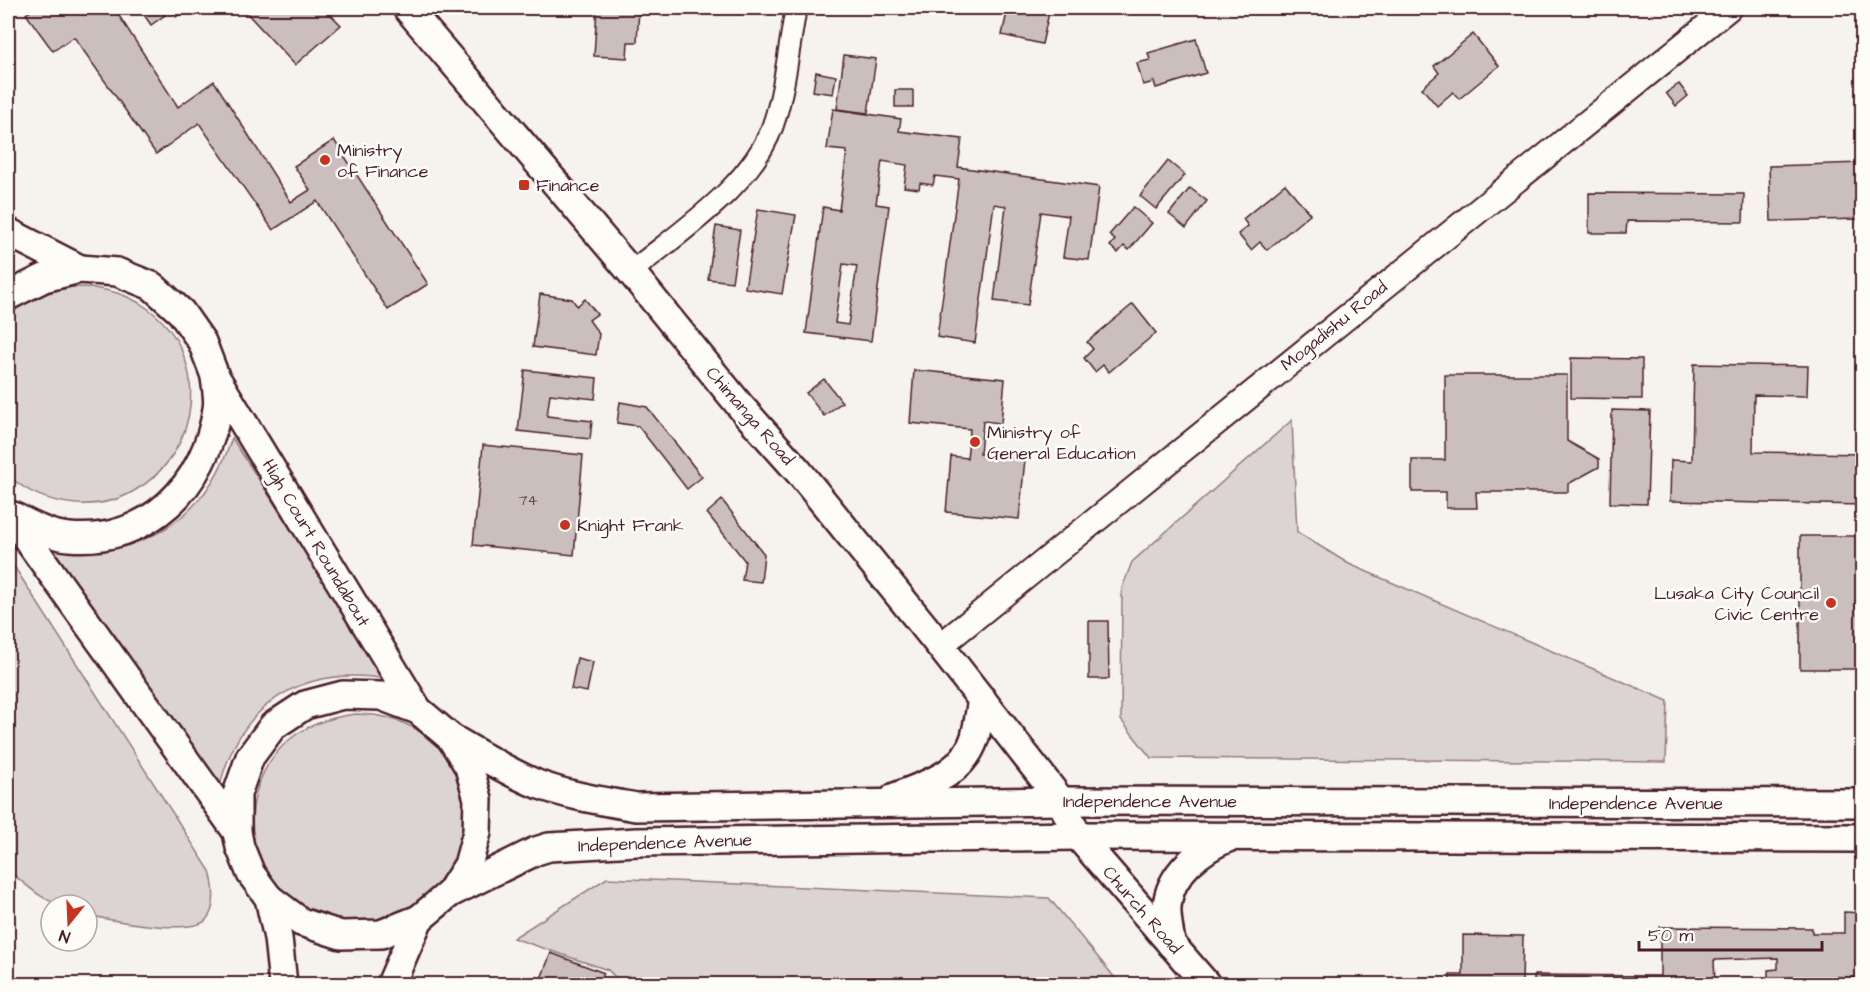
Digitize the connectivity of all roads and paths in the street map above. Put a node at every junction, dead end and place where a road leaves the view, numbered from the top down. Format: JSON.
{"nodes":[{"id":1,"x":407,"y":8,"type":"edge"},
{"id":2,"x":796,"y":8,"type":"edge"},
{"id":3,"x":1729,"y":8,"type":"edge"},
{"id":4,"x":8,"y":232,"type":"edge"},
{"id":5,"x":81,"y":269,"type":"junction"},
{"id":6,"x":631,"y":272,"type":"junction"},
{"id":7,"x":8,"y":296,"type":"edge"},
{"id":8,"x":215,"y":376,"type":"junction"},
{"id":9,"x":9,"y":514,"type":"edge"},
{"id":10,"x":940,"y":646,"type":"junction"},
{"id":11,"x":982,"y":699,"type":"junction"},
{"id":12,"x":418,"y":710,"type":"junction"},
{"id":13,"x":451,"y":738,"type":"junction"},
{"id":14,"x":1061,"y":801,"type":"junction"},
{"id":15,"x":877,"y":803,"type":"junction"},
{"id":16,"x":1863,"y":803,"type":"edge"},
{"id":17,"x":237,"y":832,"type":"junction"},
{"id":18,"x":1078,"y":836,"type":"junction"},
{"id":19,"x":1231,"y":836,"type":"junction"},
{"id":20,"x":1863,"y":838,"type":"edge"},
{"id":21,"x":450,"y":893,"type":"junction"},
{"id":22,"x":269,"y":898,"type":"junction"},
{"id":23,"x":420,"y":919,"type":"junction"},
{"id":24,"x":1171,"y":944,"type":"junction"},
{"id":25,"x":283,"y":984,"type":"edge"},
{"id":26,"x":391,"y":984,"type":"edge"},
{"id":27,"x":1206,"y":984,"type":"edge"}],
"edges":[{"from":1,"to":6,"type":"main road","name":"Chimanga Road"},
{"from":2,"to":6,"type":"street"},
{"from":3,"to":10,"type":"street","name":"Mogadishu Road"},
{"from":4,"to":5,"type":"main road"},
{"from":5,"to":7,"type":"main road","name":"High Court Roundabout"},
{"from":5,"to":8,"type":"main road","name":"High Court Roundabout"},
{"from":6,"to":10,"type":"main road","name":"Chimanga Road"},
{"from":8,"to":9,"type":"main road","name":"High Court Roundabout"},
{"from":8,"to":12,"type":"main road","name":"High Court Roundabout"},
{"from":9,"to":17,"type":"main road","name":"High Court Roundabout"},
{"from":10,"to":11,"type":"main road","name":"Chimanga Road"},
{"from":11,"to":14,"type":"main road","name":"Chimanga Road"},
{"from":11,"to":15,"type":"main road"},
{"from":12,"to":13,"type":"main road","name":"High Court Roundabout"},
{"from":12,"to":17,"type":"main road","name":"High Court Roundabout"},
{"from":13,"to":15,"type":"main road","name":"Independence Avenue"},
{"from":13,"to":21,"type":"main road","name":"High Court Roundabout"},
{"from":14,"to":15,"type":"main road","name":"Independence Avenue"},
{"from":14,"to":16,"type":"main road","name":"Independence Avenue"},
{"from":14,"to":18,"type":"main road","name":"Chimanga Road"},
{"from":17,"to":22,"type":"main road","name":"High Court Roundabout"},
{"from":18,"to":19,"type":"main road","name":"Independence Avenue"},
{"from":18,"to":21,"type":"main road","name":"Independence Avenue"},
{"from":18,"to":24,"type":"main road","name":"Church Road"},
{"from":19,"to":20,"type":"main road","name":"Independence Avenue"},
{"from":19,"to":24,"type":"main road"},
{"from":21,"to":23,"type":"main road","name":"High Court Roundabout"},
{"from":22,"to":23,"type":"main road","name":"High Court Roundabout"},
{"from":22,"to":25,"type":"main road"},
{"from":23,"to":26,"type":"main road"},
{"from":24,"to":27,"type":"main road","name":"Church Road"}]}
